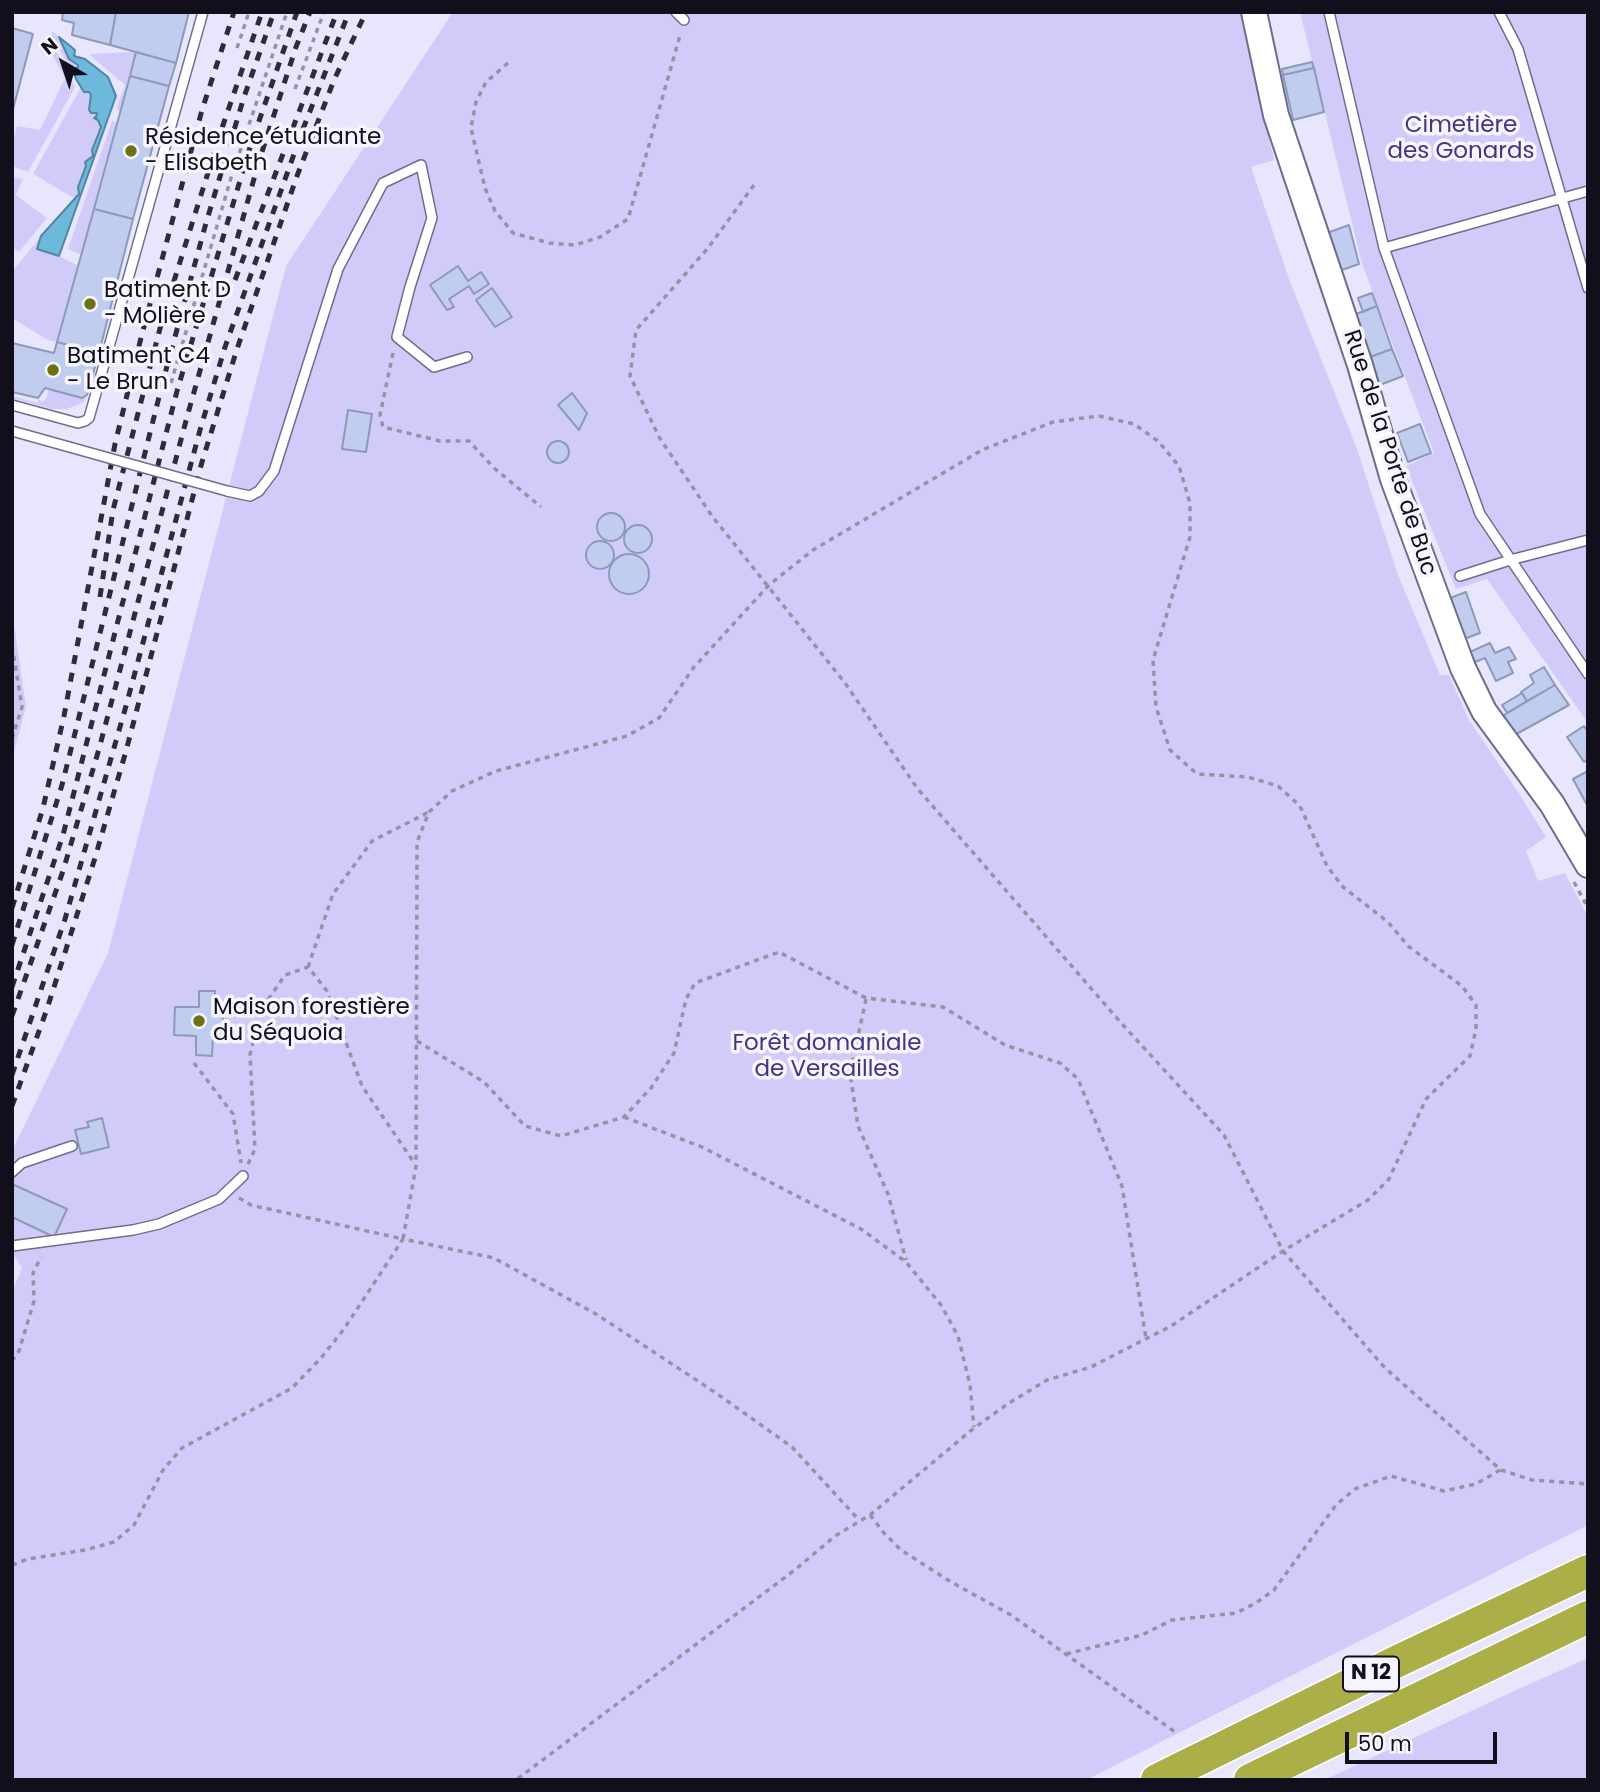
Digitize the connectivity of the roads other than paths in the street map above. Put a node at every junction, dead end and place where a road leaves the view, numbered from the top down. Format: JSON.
{"nodes":[{"id":1,"x":203,"y":12,"type":"edge"},
{"id":2,"x":676,"y":12,"type":"edge"},
{"id":3,"x":1254,"y":12,"type":"edge"},
{"id":4,"x":1329,"y":12,"type":"edge"},
{"id":5,"x":1499,"y":12,"type":"edge"},
{"id":6,"x":684,"y":20,"type":"road end"},
{"id":7,"x":1588,"y":191,"type":"edge"},
{"id":8,"x":1562,"y":198,"type":"junction"},
{"id":9,"x":1384,"y":248,"type":"junction"},
{"id":10,"x":1588,"y":288,"type":"edge"},
{"id":11,"x":467,"y":357,"type":"dead end"},
{"id":12,"x":12,"y":405,"type":"edge"},
{"id":13,"x":12,"y":431,"type":"edge"},
{"id":14,"x":1588,"y":540,"type":"edge"},
{"id":15,"x":1510,"y":559,"type":"junction"},
{"id":16,"x":1460,"y":576,"type":"dead end"},
{"id":17,"x":1588,"y":674,"type":"edge"},
{"id":18,"x":1588,"y":865,"type":"edge"},
{"id":19,"x":72,"y":1146,"type":"dead end"},
{"id":20,"x":12,"y":1172,"type":"edge"},
{"id":21,"x":243,"y":1176,"type":"road end"},
{"id":22,"x":12,"y":1246,"type":"edge"},
{"id":23,"x":1588,"y":1571,"type":"edge"},
{"id":24,"x":1588,"y":1617,"type":"edge"},
{"id":25,"x":1157,"y":1780,"type":"edge"},
{"id":26,"x":1250,"y":1780,"type":"edge"}],
"edges":[{"from":1,"to":12,"type":"lane"},
{"from":2,"to":6,"type":"lane"},
{"from":3,"to":18,"type":"main road","name":"Rue de la Porte de Buc"},
{"from":4,"to":9,"type":"lane"},
{"from":5,"to":8,"type":"lane"},
{"from":7,"to":8,"type":"lane"},
{"from":8,"to":9,"type":"lane"},
{"from":8,"to":10,"type":"lane"},
{"from":9,"to":15,"type":"lane"},
{"from":11,"to":13,"type":"lane","bridge":true},
{"from":14,"to":15,"type":"lane"},
{"from":15,"to":16,"type":"lane"},
{"from":15,"to":17,"type":"lane"},
{"from":19,"to":20,"type":"lane"},
{"from":21,"to":22,"type":"lane"},
{"from":23,"to":25,"type":"highway","number":"N 12"},
{"from":24,"to":26,"type":"highway","number":"N 12"}]}
